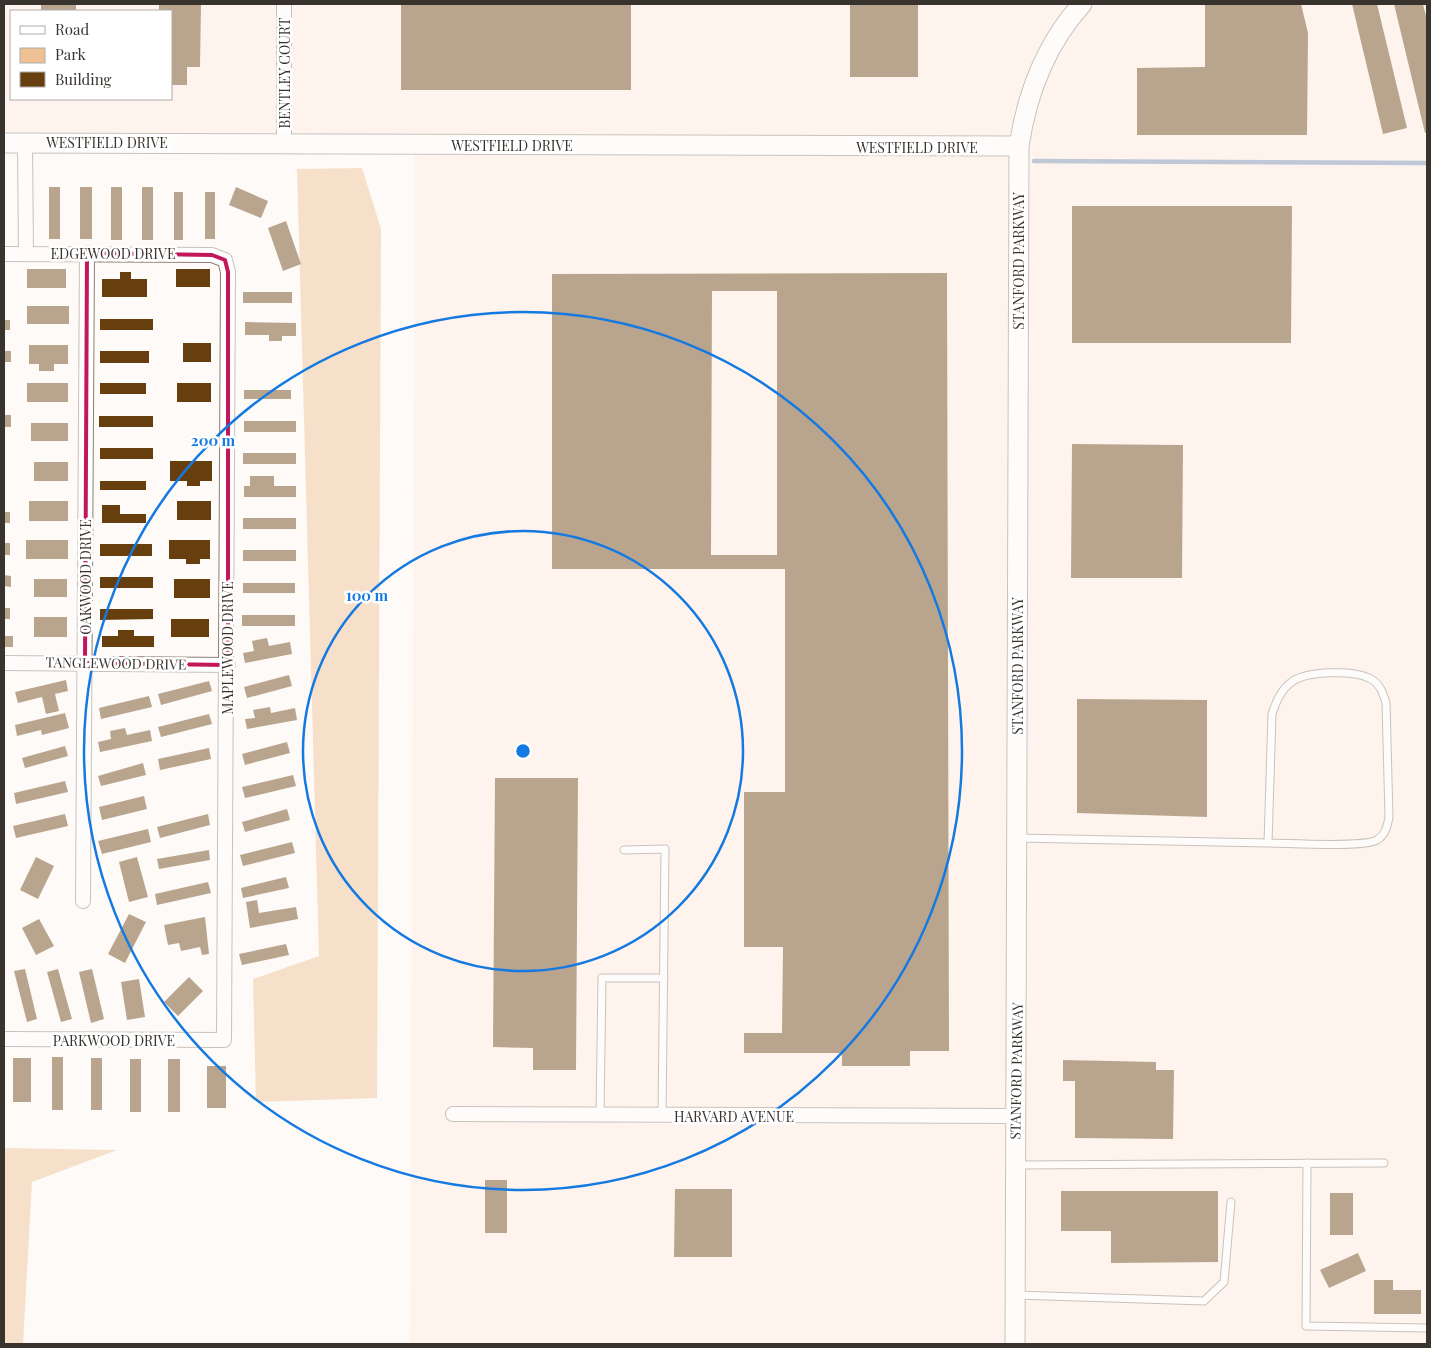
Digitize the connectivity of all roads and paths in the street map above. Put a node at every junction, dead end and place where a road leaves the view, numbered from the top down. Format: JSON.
{"nodes":[{"id":1,"x":284,"y":4,"type":"edge"},
{"id":2,"x":1082,"y":4,"type":"edge"},
{"id":3,"x":26,"y":142,"type":"junction"},
{"id":4,"x":284,"y":142,"type":"junction"},
{"id":5,"x":4,"y":143,"type":"edge"},
{"id":6,"x":1020,"y":146,"type":"junction"},
{"id":7,"x":4,"y":254,"type":"edge"},
{"id":8,"x":26,"y":254,"type":"junction"},
{"id":9,"x":87,"y":254,"type":"junction"},
{"id":10,"x":221,"y":257,"type":"joint"},
{"id":11,"x":4,"y":662,"type":"edge"},
{"id":12,"x":85,"y":663,"type":"junction"},
{"id":13,"x":228,"y":665,"type":"junction"},
{"id":14,"x":1016,"y":838,"type":"junction"},
{"id":15,"x":1268,"y":843,"type":"junction"},
{"id":16,"x":624,"y":850,"type":"dead end"},
{"id":17,"x":83,"y":901,"type":"dead end"},
{"id":18,"x":664,"y":978,"type":"junction"},
{"id":19,"x":4,"y":1039,"type":"edge"},
{"id":20,"x":224,"y":1040,"type":"joint"},
{"id":21,"x":453,"y":1114,"type":"dead end"},
{"id":22,"x":600,"y":1114,"type":"junction"},
{"id":23,"x":662,"y":1116,"type":"junction"},
{"id":24,"x":1015,"y":1116,"type":"junction"},
{"id":25,"x":1384,"y":1163,"type":"dead end"},
{"id":26,"x":1307,"y":1164,"type":"junction"},
{"id":27,"x":1015,"y":1165,"type":"junction"},
{"id":28,"x":1231,"y":1202,"type":"dead end"},
{"id":29,"x":1015,"y":1295,"type":"junction"},
{"id":30,"x":1427,"y":1328,"type":"edge"},
{"id":31,"x":1014,"y":1344,"type":"edge"}],
"edges":[{"from":1,"to":4,"type":"street","name":"BENTLEY COURT"},
{"from":2,"to":6,"type":"street","name":"STANFORD PARKWAY"},
{"from":3,"to":4,"type":"street","name":"WESTFIELD DRIVE"},
{"from":3,"to":5,"type":"street","name":"WESTFIELD DRIVE"},
{"from":3,"to":8,"type":"street"},
{"from":4,"to":6,"type":"street","name":"WESTFIELD DRIVE"},
{"from":6,"to":14,"type":"street","name":"STANFORD PARKWAY"},
{"from":7,"to":8,"type":"street","name":"EDGEWOOD DRIVE"},
{"from":8,"to":9,"type":"street","name":"EDGEWOOD DRIVE"},
{"from":9,"to":10,"type":"street","name":"EDGEWOOD DRIVE"},
{"from":9,"to":12,"type":"street","name":"OAKWOOD DRIVE"},
{"from":10,"to":13,"type":"street","name":"MAPLEWOOD DRIVE"},
{"from":11,"to":12,"type":"street","name":"TANGLEWOOD DRIVE"},
{"from":12,"to":13,"type":"street","name":"TANGLEWOOD DRIVE"},
{"from":12,"to":17,"type":"street","name":"OAKWOOD DRIVE"},
{"from":13,"to":20,"type":"street","name":"MAPLEWOOD DRIVE"},
{"from":14,"to":15,"type":"lane"},
{"from":14,"to":24,"type":"street","name":"STANFORD PARKWAY"},
{"from":15,"to":15,"type":"lane"},
{"from":16,"to":18,"type":"lane"},
{"from":18,"to":22,"type":"lane"},
{"from":18,"to":23,"type":"lane"},
{"from":19,"to":20,"type":"street","name":"PARKWOOD DRIVE"},
{"from":21,"to":22,"type":"street","name":"HARVARD AVENUE"},
{"from":22,"to":23,"type":"street","name":"HARVARD AVENUE"},
{"from":23,"to":24,"type":"street","name":"HARVARD AVENUE"},
{"from":24,"to":27,"type":"street","name":"STANFORD PARKWAY"},
{"from":25,"to":26,"type":"lane"},
{"from":26,"to":27,"type":"lane"},
{"from":26,"to":30,"type":"lane"},
{"from":27,"to":29,"type":"street","name":"STANFORD PARKWAY"},
{"from":28,"to":29,"type":"lane"},
{"from":29,"to":31,"type":"street","name":"STANFORD PARKWAY"}]}
